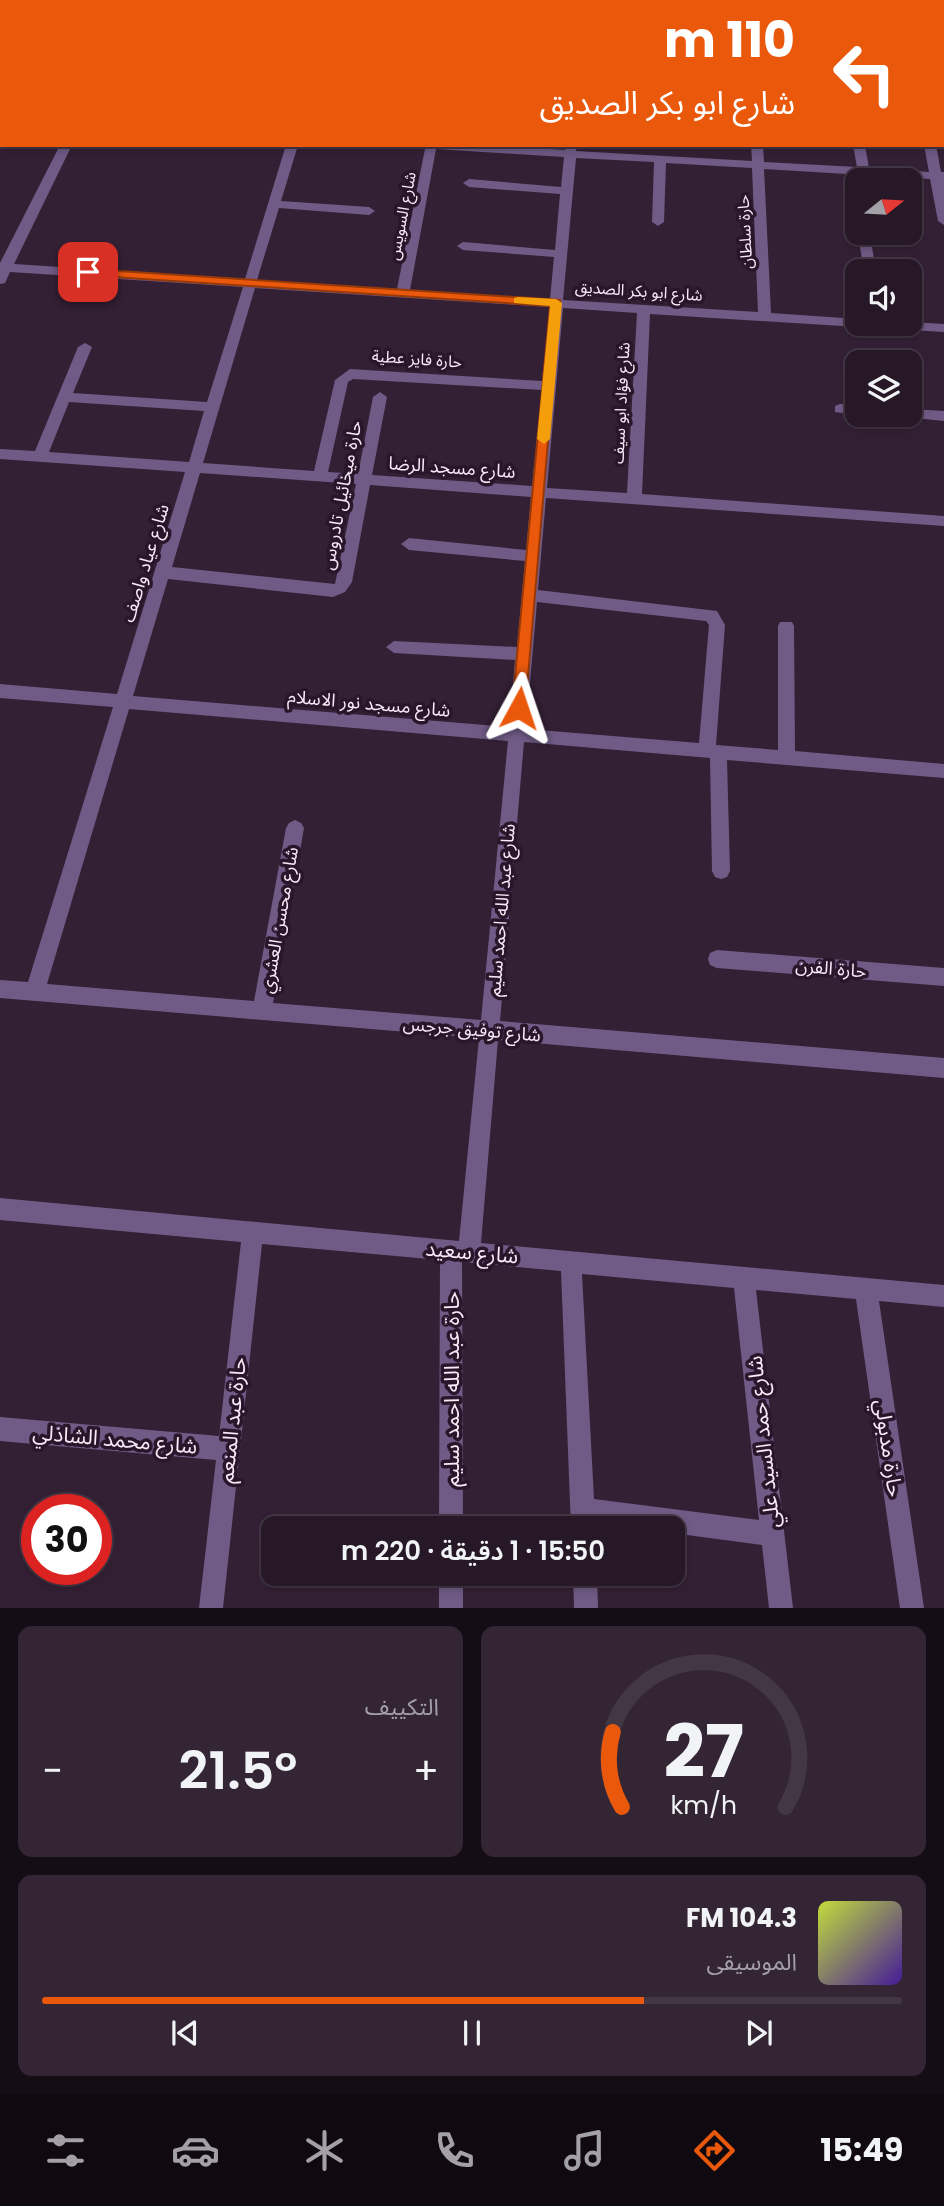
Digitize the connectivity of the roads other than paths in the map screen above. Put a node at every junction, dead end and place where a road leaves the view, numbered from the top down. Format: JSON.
{"nodes":[{"id":1,"x":65,"y":147,"type":"edge"},
{"id":2,"x":291,"y":147,"type":"edge"},
{"id":3,"x":431,"y":147,"type":"edge"},
{"id":4,"x":466,"y":147,"type":"edge"},
{"id":5,"x":651,"y":147,"type":"edge"},
{"id":6,"x":757,"y":147,"type":"edge"},
{"id":7,"x":859,"y":147,"type":"edge"},
{"id":8,"x":931,"y":147,"type":"edge"},
{"id":9,"x":570,"y":150,"type":"edge"},
{"id":10,"x":654,"y":159,"type":"junction"},
{"id":11,"x":758,"y":165,"type":"junction"},
{"id":12,"x":863,"y":168,"type":"edge"},
{"id":13,"x":845,"y":171,"type":"edge"},
{"id":14,"x":922,"y":175,"type":"edge"},
{"id":15,"x":940,"y":176,"type":"edge"},
{"id":16,"x":469,"y":183,"type":"dead end"},
{"id":17,"x":566,"y":191,"type":"junction"},
{"id":18,"x":274,"y":204,"type":"junction"},
{"id":19,"x":369,"y":211,"type":"dead end"},
{"id":20,"x":944,"y":221,"type":"edge"},
{"id":21,"x":657,"y":222,"type":"dead end"},
{"id":22,"x":463,"y":246,"type":"dead end"},
{"id":23,"x":866,"y":247,"type":"dead end"},
{"id":24,"x":561,"y":254,"type":"junction"},
{"id":25,"x":868,"y":259,"type":"edge"},
{"id":26,"x":3,"y":267,"type":"edge"},
{"id":27,"x":0,"y":280,"type":"edge"},
{"id":28,"x":250,"y":283,"type":"junction"},
{"id":29,"x":403,"y":293,"type":"junction"},
{"id":30,"x":556,"y":303,"type":"junction"},
{"id":31,"x":644,"y":309,"type":"junction"},
{"id":32,"x":765,"y":317,"type":"junction"},
{"id":33,"x":845,"y":322,"type":"edge"},
{"id":34,"x":922,"y":327,"type":"edge"},
{"id":35,"x":944,"y":328,"type":"edge"},
{"id":36,"x":85,"y":347,"type":"dead end"},
{"id":37,"x":549,"y":386,"type":"junction"},
{"id":38,"x":64,"y":397,"type":"junction"},
{"id":39,"x":380,"y":397,"type":"dead end"},
{"id":40,"x":212,"y":407,"type":"junction"},
{"id":41,"x":840,"y":409,"type":"dead end"},
{"id":42,"x":845,"y":409,"type":"edge"},
{"id":43,"x":922,"y":415,"type":"edge"},
{"id":44,"x":944,"y":416,"type":"edge"},
{"id":45,"x":0,"y":454,"type":"edge"},
{"id":46,"x":40,"y":457,"type":"junction"},
{"id":47,"x":194,"y":467,"type":"junction"},
{"id":48,"x":320,"y":477,"type":"junction"},
{"id":49,"x":364,"y":480,"type":"junction"},
{"id":50,"x":539,"y":492,"type":"junction"},
{"id":51,"x":634,"y":499,"type":"junction"},
{"id":52,"x":944,"y":521,"type":"edge"},
{"id":53,"x":409,"y":544,"type":"dead end"},
{"id":54,"x":533,"y":556,"type":"junction"},
{"id":55,"x":162,"y":572,"type":"junction"},
{"id":56,"x":529,"y":595,"type":"junction"},
{"id":57,"x":786,"y":626,"type":"dead end"},
{"id":58,"x":394,"y":647,"type":"dead end"},
{"id":59,"x":524,"y":654,"type":"junction"},
{"id":60,"x":0,"y":691,"type":"edge"},
{"id":61,"x":123,"y":701,"type":"junction"},
{"id":62,"x":517,"y":734,"type":"junction"},
{"id":63,"x":713,"y":752,"type":"junction"},
{"id":64,"x":787,"y":757,"type":"junction"},
{"id":65,"x":944,"y":771,"type":"edge"},
{"id":66,"x":295,"y":828,"type":"dead end"},
{"id":67,"x":721,"y":871,"type":"dead end"},
{"id":68,"x":717,"y":959,"type":"dead end"},
{"id":69,"x":944,"y":977,"type":"edge"},
{"id":70,"x":0,"y":989,"type":"edge"},
{"id":71,"x":35,"y":992,"type":"junction"},
{"id":72,"x":262,"y":1011,"type":"junction"},
{"id":73,"x":490,"y":1030,"type":"junction"},
{"id":74,"x":944,"y":1068,"type":"edge"},
{"id":75,"x":0,"y":1209,"type":"edge"},
{"id":76,"x":253,"y":1232,"type":"junction"},
{"id":77,"x":460,"y":1251,"type":"junction"},
{"id":78,"x":571,"y":1261,"type":"junction"},
{"id":79,"x":744,"y":1277,"type":"junction"},
{"id":80,"x":866,"y":1289,"type":"junction"},
{"id":81,"x":944,"y":1296,"type":"edge"},
{"id":82,"x":0,"y":1429,"type":"edge"},
{"id":83,"x":229,"y":1449,"type":"junction"},
{"id":84,"x":451,"y":1516,"type":"edge"},
{"id":85,"x":583,"y":1516,"type":"edge"},
{"id":86,"x":685,"y":1527,"type":"edge"},
{"id":87,"x":773,"y":1534,"type":"junction"},
{"id":88,"x":451,"y":1586,"type":"edge"},
{"id":89,"x":585,"y":1586,"type":"edge"},
{"id":90,"x":586,"y":1606,"type":"edge"},
{"id":91,"x":211,"y":1608,"type":"edge"},
{"id":92,"x":451,"y":1608,"type":"edge"},
{"id":93,"x":781,"y":1608,"type":"edge"},
{"id":94,"x":912,"y":1608,"type":"edge"}],
"edges":[{"from":1,"to":26,"type":"street"},
{"from":2,"to":18,"type":"street","name":"شارع عياد واصف"},
{"from":3,"to":29,"type":"street","name":"شارع السويس"},
{"from":4,"to":9,"type":"street"},
{"from":5,"to":10,"type":"street"},
{"from":6,"to":11,"type":"street","name":"حارة سلطان"},
{"from":7,"to":12,"type":"street"},
{"from":8,"to":15,"type":"street"},
{"from":9,"to":10,"type":"street"},
{"from":9,"to":17,"type":"street","name":"شارع عبد الله احمد سليم"},
{"from":10,"to":11,"type":"street"},
{"from":10,"to":21,"type":"street"},
{"from":11,"to":13,"type":"street"},
{"from":11,"to":32,"type":"street","name":"حارة سلطان"},
{"from":14,"to":15,"type":"street"},
{"from":15,"to":20,"type":"street"},
{"from":16,"to":17,"type":"street"},
{"from":17,"to":24,"type":"street","name":"شارع عبد الله احمد سليم"},
{"from":18,"to":19,"type":"street"},
{"from":18,"to":28,"type":"street","name":"شارع عياد واصف"},
{"from":22,"to":24,"type":"street"},
{"from":23,"to":25,"type":"street"},
{"from":24,"to":30,"type":"street","name":"شارع عبد الله احمد سليم"},
{"from":26,"to":27,"type":"street"},
{"from":26,"to":28,"type":"street","name":"شارع ابو بكر الصديق"},
{"from":28,"to":29,"type":"street","name":"شارع ابو بكر الصديق"},
{"from":28,"to":40,"type":"street","name":"شارع عياد واصف"},
{"from":29,"to":30,"type":"street","name":"شارع ابو بكر الصديق"},
{"from":30,"to":31,"type":"street","name":"شارع ابو بكر الصديق"},
{"from":30,"to":37,"type":"street","name":"شارع عبد الله احمد سليم"},
{"from":31,"to":32,"type":"street","name":"شارع ابو بكر الصديق"},
{"from":31,"to":51,"type":"street","name":"شارع فؤاد ابو سيف"},
{"from":32,"to":33,"type":"street","name":"شارع ابو بكر الصديق"},
{"from":34,"to":35,"type":"street"},
{"from":36,"to":38,"type":"street"},
{"from":37,"to":48,"type":"street","name":"حارة فايز عطية"},
{"from":37,"to":50,"type":"street","name":"شارع عبد الله احمد سليم"},
{"from":38,"to":40,"type":"street"},
{"from":38,"to":46,"type":"street"},
{"from":39,"to":49,"type":"street","name":"حارة ميخائيل تادروس"},
{"from":40,"to":47,"type":"street","name":"شارع عياد واصف"},
{"from":41,"to":42,"type":"street"},
{"from":43,"to":44,"type":"street"},
{"from":45,"to":46,"type":"street","name":"شارع مسجد الرضا"},
{"from":46,"to":47,"type":"street","name":"شارع مسجد الرضا"},
{"from":47,"to":48,"type":"street","name":"شارع مسجد الرضا"},
{"from":47,"to":55,"type":"street","name":"شارع عياد واصف"},
{"from":48,"to":49,"type":"street","name":"شارع مسجد الرضا"},
{"from":49,"to":50,"type":"street","name":"شارع مسجد الرضا"},
{"from":49,"to":55,"type":"street","name":"حارة ميخائيل تادروس"},
{"from":50,"to":51,"type":"street","name":"شارع مسجد الرضا"},
{"from":50,"to":54,"type":"street","name":"شارع عبد الله احمد سليم"},
{"from":51,"to":52,"type":"street","name":"شارع مسجد الرضا"},
{"from":53,"to":54,"type":"street"},
{"from":54,"to":56,"type":"street","name":"شارع عبد الله احمد سليم"},
{"from":55,"to":61,"type":"street","name":"شارع عياد واصف"},
{"from":56,"to":59,"type":"street","name":"شارع عبد الله احمد سليم"},
{"from":56,"to":63,"type":"street"},
{"from":57,"to":64,"type":"street"},
{"from":58,"to":59,"type":"street"},
{"from":59,"to":62,"type":"street","name":"شارع عبد الله احمد سليم"},
{"from":60,"to":61,"type":"street","name":"شارع مسجد نور الاسلام"},
{"from":61,"to":62,"type":"street","name":"شارع مسجد نور الاسلام"},
{"from":61,"to":71,"type":"street","name":"شارع عياد واصف"},
{"from":62,"to":63,"type":"street","name":"شارع مسجد نور الاسلام"},
{"from":62,"to":73,"type":"street","name":"شارع عبد الله احمد سليم"},
{"from":63,"to":64,"type":"street","name":"شارع مسجد نور الاسلام"},
{"from":63,"to":67,"type":"street"},
{"from":64,"to":65,"type":"street","name":"شارع مسجد نور الاسلام"},
{"from":66,"to":72,"type":"street","name":"شارع محسن العشري"},
{"from":68,"to":69,"type":"street","name":"حارة الفرن"},
{"from":70,"to":71,"type":"street","name":"شارع توفيق جرجس"},
{"from":71,"to":72,"type":"street","name":"شارع توفيق جرجس"},
{"from":72,"to":73,"type":"street","name":"شارع توفيق جرجس"},
{"from":73,"to":74,"type":"street","name":"شارع توفيق جرجس"},
{"from":73,"to":77,"type":"street","name":"شارع عبد الله احمد سليم"},
{"from":75,"to":76,"type":"street","name":"شارع سعيد"},
{"from":76,"to":77,"type":"street","name":"شارع سعيد"},
{"from":76,"to":83,"type":"street","name":"حارة عبد المنعم"},
{"from":77,"to":78,"type":"street","name":"شارع سعيد"},
{"from":77,"to":84,"type":"street","name":"حارة عبد الله احمد سليم"},
{"from":78,"to":79,"type":"street","name":"شارع سعيد"},
{"from":78,"to":85,"type":"street"},
{"from":79,"to":80,"type":"street","name":"شارع سعيد"},
{"from":79,"to":87,"type":"street","name":"شارع حمد السيد علي"},
{"from":80,"to":81,"type":"street","name":"شارع سعيد"},
{"from":80,"to":94,"type":"street","name":"حارة مدبولي"},
{"from":82,"to":83,"type":"street","name":"شارع محمد الشاذلي"},
{"from":83,"to":91,"type":"street","name":"حارة عبد المنعم"},
{"from":86,"to":87,"type":"street"},
{"from":87,"to":93,"type":"street","name":"شارع حمد السيد علي"},
{"from":88,"to":92,"type":"street"},
{"from":89,"to":90,"type":"street"}]}
